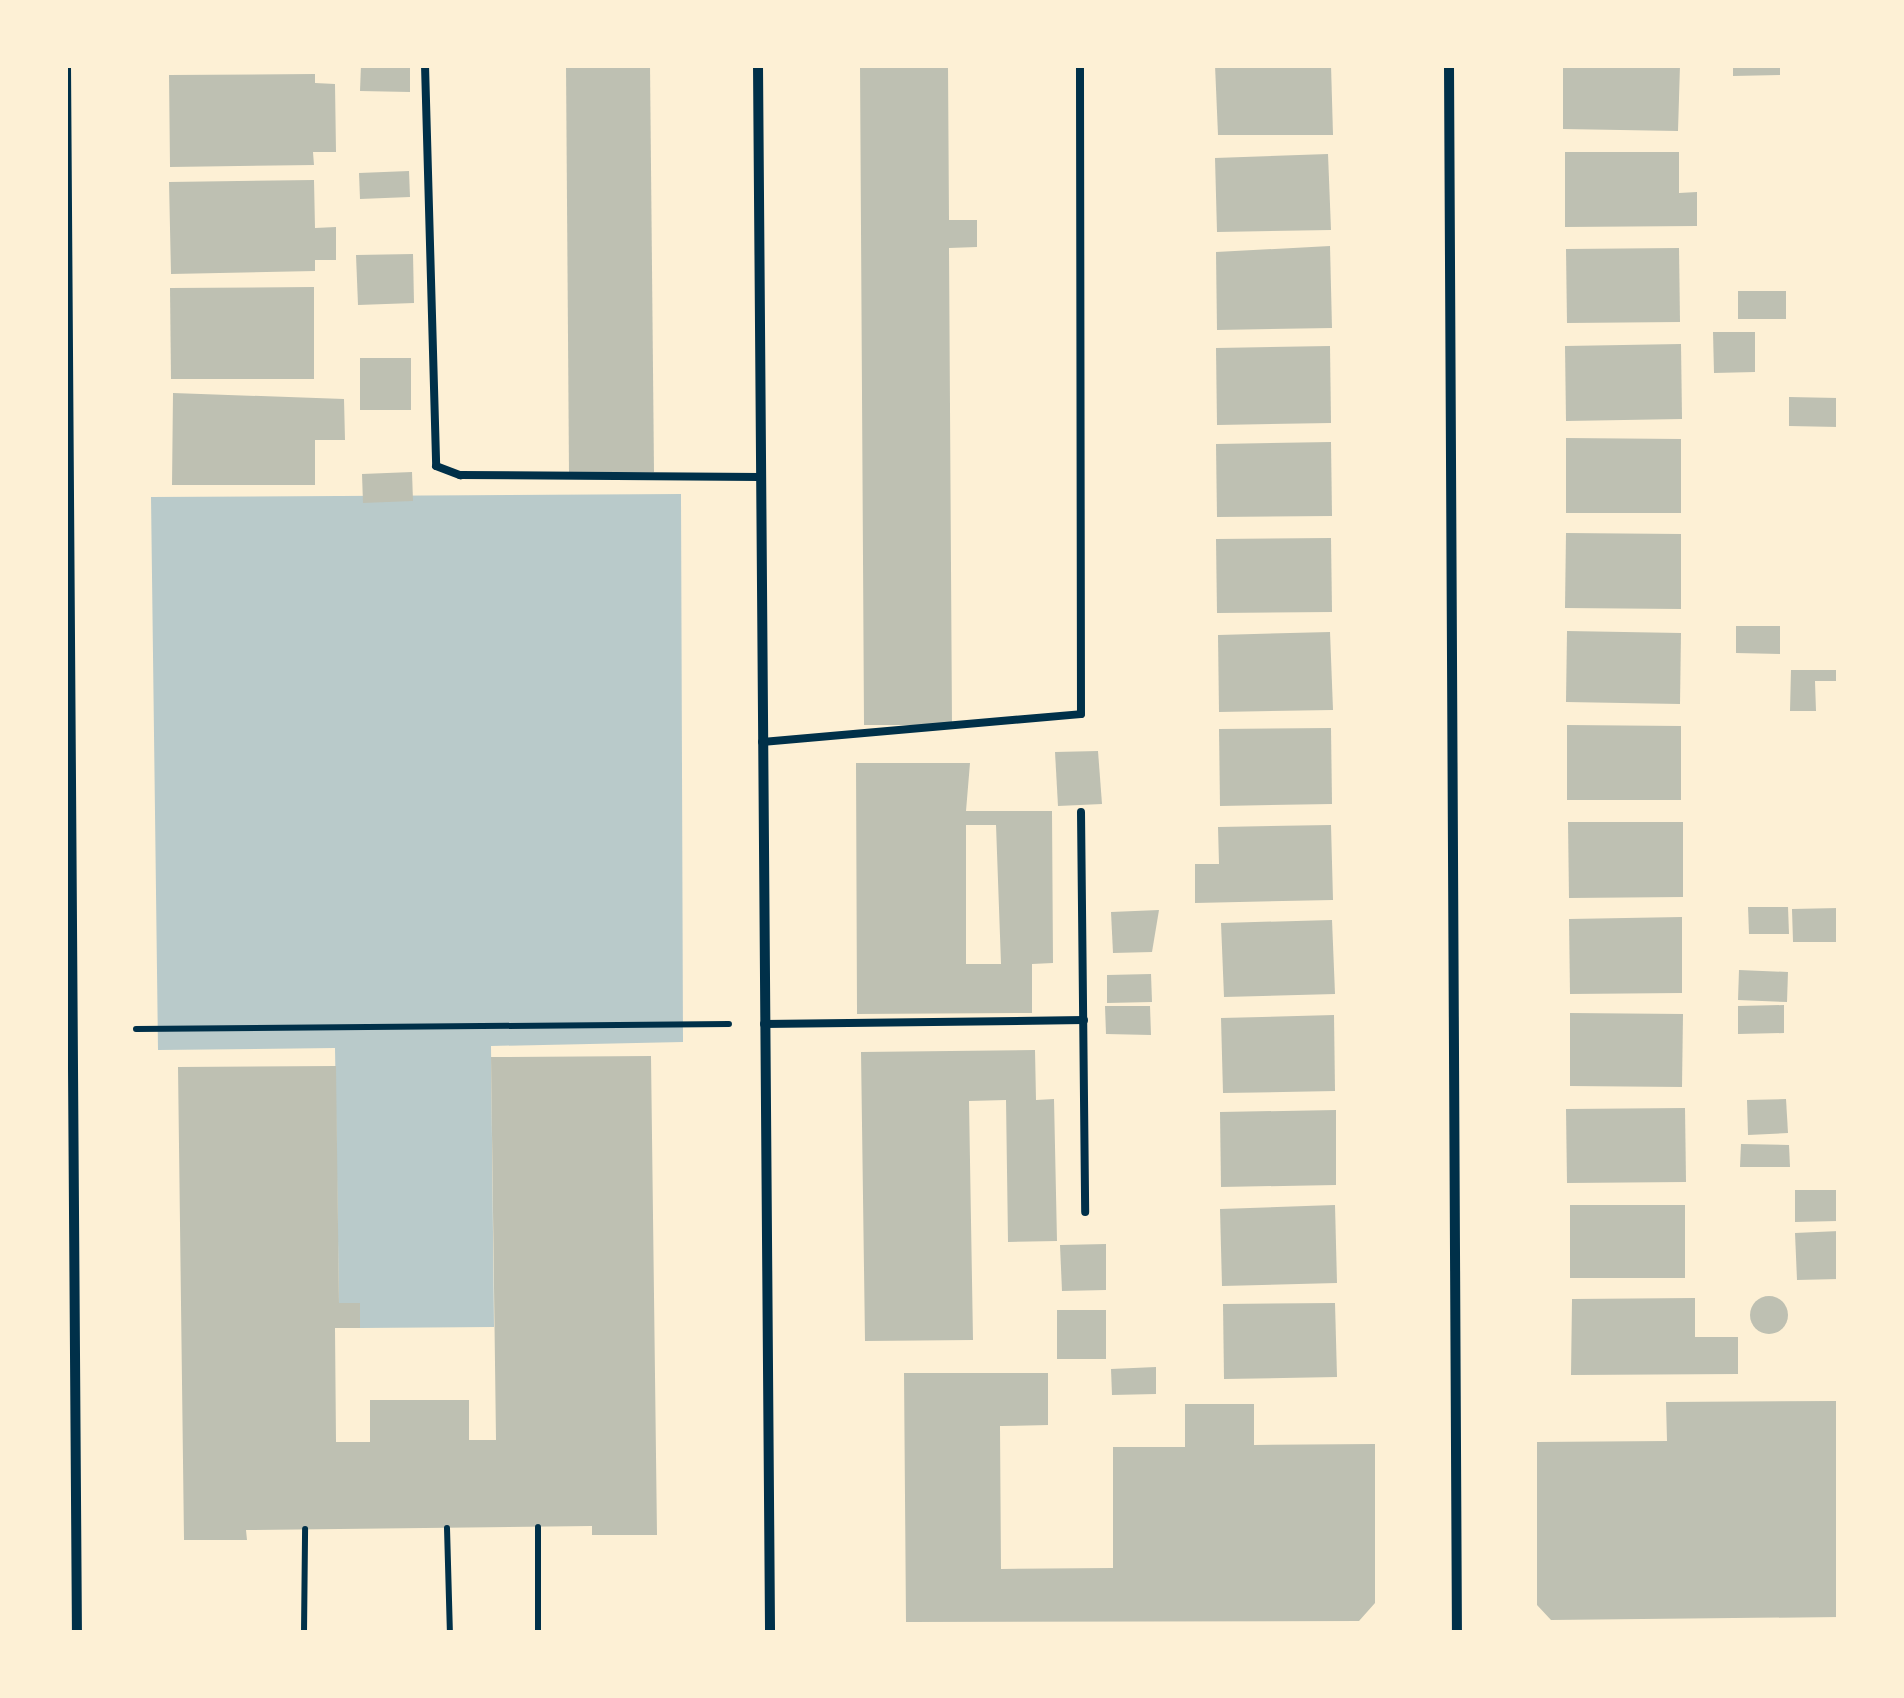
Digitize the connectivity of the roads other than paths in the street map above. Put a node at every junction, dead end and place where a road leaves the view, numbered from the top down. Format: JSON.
{"nodes":[{"id":1,"x":66,"y":65,"type":"edge"},
{"id":2,"x":425,"y":65,"type":"edge"},
{"id":3,"x":758,"y":65,"type":"edge"},
{"id":4,"x":1080,"y":65,"type":"edge"},
{"id":5,"x":1449,"y":65,"type":"edge"},
{"id":6,"x":760,"y":476,"type":"junction"},
{"id":7,"x":762,"y":742,"type":"junction"},
{"id":8,"x":1082,"y":812,"type":"dead end"},
{"id":9,"x":1084,"y":1020,"type":"junction"},
{"id":10,"x":764,"y":1024,"type":"junction"},
{"id":11,"x":1085,"y":1212,"type":"dead end"},
{"id":12,"x":77,"y":1633,"type":"edge"},
{"id":13,"x":770,"y":1633,"type":"edge"},
{"id":14,"x":1458,"y":1633,"type":"edge"}],
"edges":[{"from":1,"to":12,"type":"street"},
{"from":2,"to":6,"type":"lane"},
{"from":3,"to":6,"type":"street"},
{"from":4,"to":7,"type":"lane"},
{"from":5,"to":14,"type":"street"},
{"from":6,"to":7,"type":"street"},
{"from":7,"to":10,"type":"street"},
{"from":8,"to":9,"type":"lane"},
{"from":9,"to":10,"type":"lane"},
{"from":9,"to":11,"type":"lane"},
{"from":10,"to":13,"type":"street"}]}
